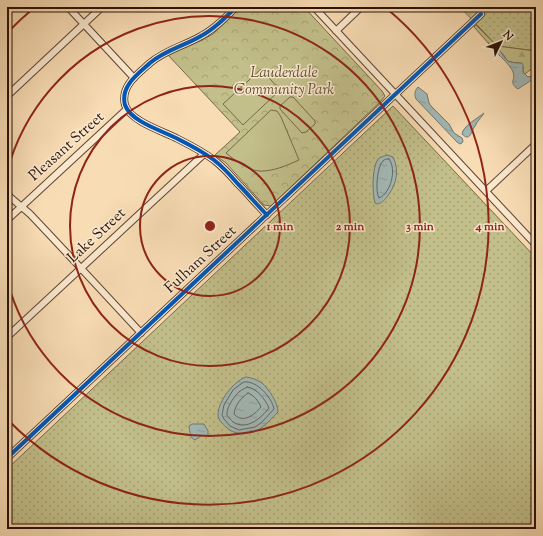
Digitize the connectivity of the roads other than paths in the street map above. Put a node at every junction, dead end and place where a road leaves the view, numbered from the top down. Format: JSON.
{"nodes":[{"id":1,"x":68,"y":7,"type":"edge"},
{"id":2,"x":102,"y":7,"type":"edge"},
{"id":3,"x":236,"y":7,"type":"edge"},
{"id":4,"x":314,"y":7,"type":"edge"},
{"id":5,"x":361,"y":7,"type":"edge"},
{"id":6,"x":481,"y":14,"type":"dead end"},
{"id":7,"x":84,"y":24,"type":"junction"},
{"id":8,"x":336,"y":31,"type":"junction"},
{"id":9,"x":134,"y":78,"type":"junction"},
{"id":10,"x":395,"y":94,"type":"junction"},
{"id":11,"x":7,"y":96,"type":"edge"},
{"id":12,"x":127,"y":109,"type":"junction"},
{"id":13,"x":536,"y":144,"type":"edge"},
{"id":14,"x":204,"y":154,"type":"junction"},
{"id":15,"x":486,"y":191,"type":"junction"},
{"id":16,"x":7,"y":194,"type":"edge"},
{"id":17,"x":21,"y":207,"type":"junction"},
{"id":18,"x":267,"y":215,"type":"junction"},
{"id":19,"x":7,"y":220,"type":"edge"},
{"id":20,"x":536,"y":245,"type":"edge"},
{"id":21,"x":81,"y":268,"type":"junction"},
{"id":22,"x":141,"y":332,"type":"junction"},
{"id":23,"x":7,"y":337,"type":"edge"},
{"id":24,"x":7,"y":457,"type":"edge"}],
"edges":[{"from":1,"to":7,"type":"street"},
{"from":2,"to":7,"type":"street"},
{"from":3,"to":9,"type":"street"},
{"from":4,"to":8,"type":"street"},
{"from":5,"to":8,"type":"street"},
{"from":6,"to":10,"type":"street","name":"Fulham Street"},
{"from":7,"to":9,"type":"street"},
{"from":7,"to":11,"type":"street"},
{"from":8,"to":10,"type":"street"},
{"from":9,"to":12,"type":"street"},
{"from":10,"to":15,"type":"street"},
{"from":10,"to":18,"type":"street","name":"Fulham Street"},
{"from":12,"to":14,"type":"street"},
{"from":12,"to":17,"type":"street","name":"Pleasant Street"},
{"from":13,"to":15,"type":"street"},
{"from":14,"to":18,"type":"street"},
{"from":14,"to":21,"type":"street","name":"Lake Street"},
{"from":15,"to":20,"type":"street"},
{"from":16,"to":17,"type":"street"},
{"from":17,"to":19,"type":"street","name":"Pleasant Street"},
{"from":17,"to":21,"type":"street"},
{"from":18,"to":22,"type":"street","name":"Fulham Street"},
{"from":21,"to":22,"type":"street"},
{"from":21,"to":23,"type":"street","name":"Lake Street"},
{"from":22,"to":24,"type":"street","name":"Fulham Street"}]}
